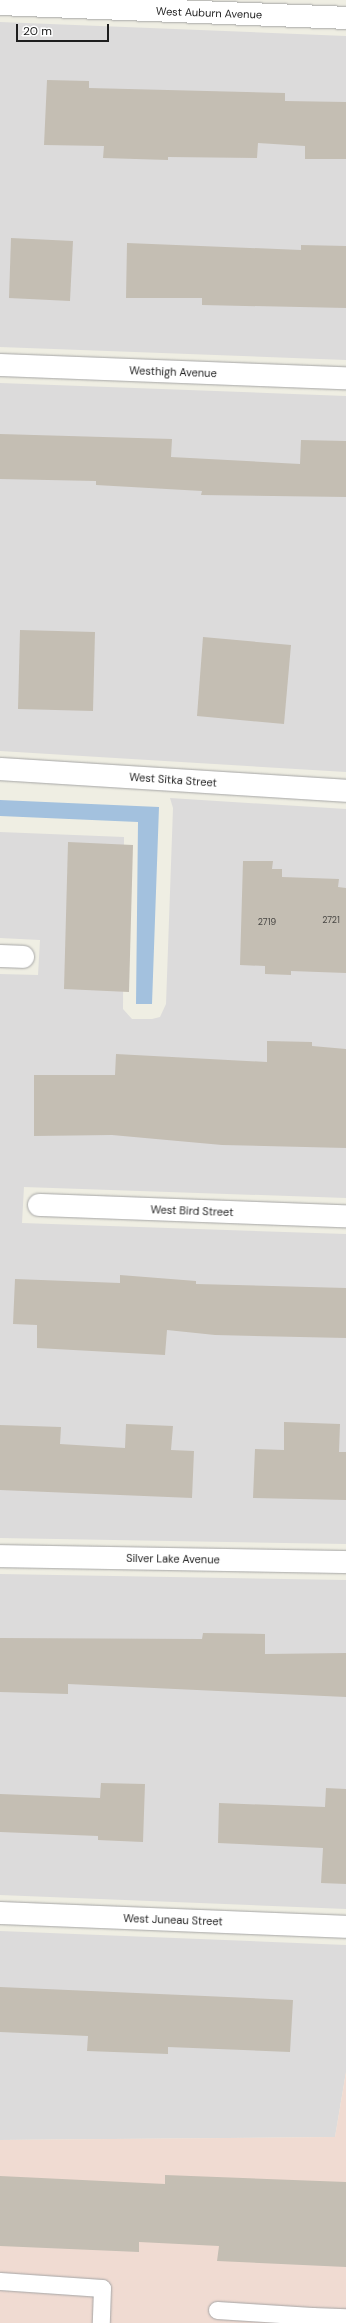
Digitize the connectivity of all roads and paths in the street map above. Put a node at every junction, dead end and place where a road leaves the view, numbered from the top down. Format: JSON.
{"nodes":[{"id":1,"x":0,"y":4,"type":"edge"},
{"id":2,"x":346,"y":18,"type":"edge"},
{"id":3,"x":0,"y":365,"type":"edge"},
{"id":4,"x":346,"y":378,"type":"edge"},
{"id":5,"x":0,"y":769,"type":"edge"},
{"id":6,"x":346,"y":790,"type":"edge"},
{"id":7,"x":0,"y":956,"type":"edge"},
{"id":8,"x":23,"y":957,"type":"dead end"},
{"id":9,"x":39,"y":1205,"type":"dead end"},
{"id":10,"x":346,"y":1216,"type":"edge"},
{"id":11,"x":0,"y":1556,"type":"edge"},
{"id":12,"x":346,"y":1562,"type":"edge"},
{"id":13,"x":0,"y":1913,"type":"edge"},
{"id":14,"x":346,"y":1927,"type":"edge"},
{"id":15,"x":0,"y":2281,"type":"edge"},
{"id":16,"x":217,"y":2310,"type":"dead end"},
{"id":17,"x":346,"y":2317,"type":"edge"},
{"id":18,"x":312,"y":2319,"type":"edge"},
{"id":19,"x":101,"y":2323,"type":"edge"}],
"edges":[{"from":1,"to":2,"type":"street","name":"West Auburn Avenue"},
{"from":3,"to":4,"type":"street","name":"Westhigh Avenue"},
{"from":5,"to":6,"type":"street","name":"West Sitka Street"},
{"from":7,"to":8,"type":"street"},
{"from":9,"to":10,"type":"street","name":"West Bird Street"},
{"from":11,"to":12,"type":"street","name":"Silver Lake Avenue"},
{"from":13,"to":14,"type":"street","name":"West Juneau Street"},
{"from":15,"to":19,"type":"lane"},
{"from":16,"to":18,"type":"lane"},
{"from":17,"to":18,"type":"lane"}]}
